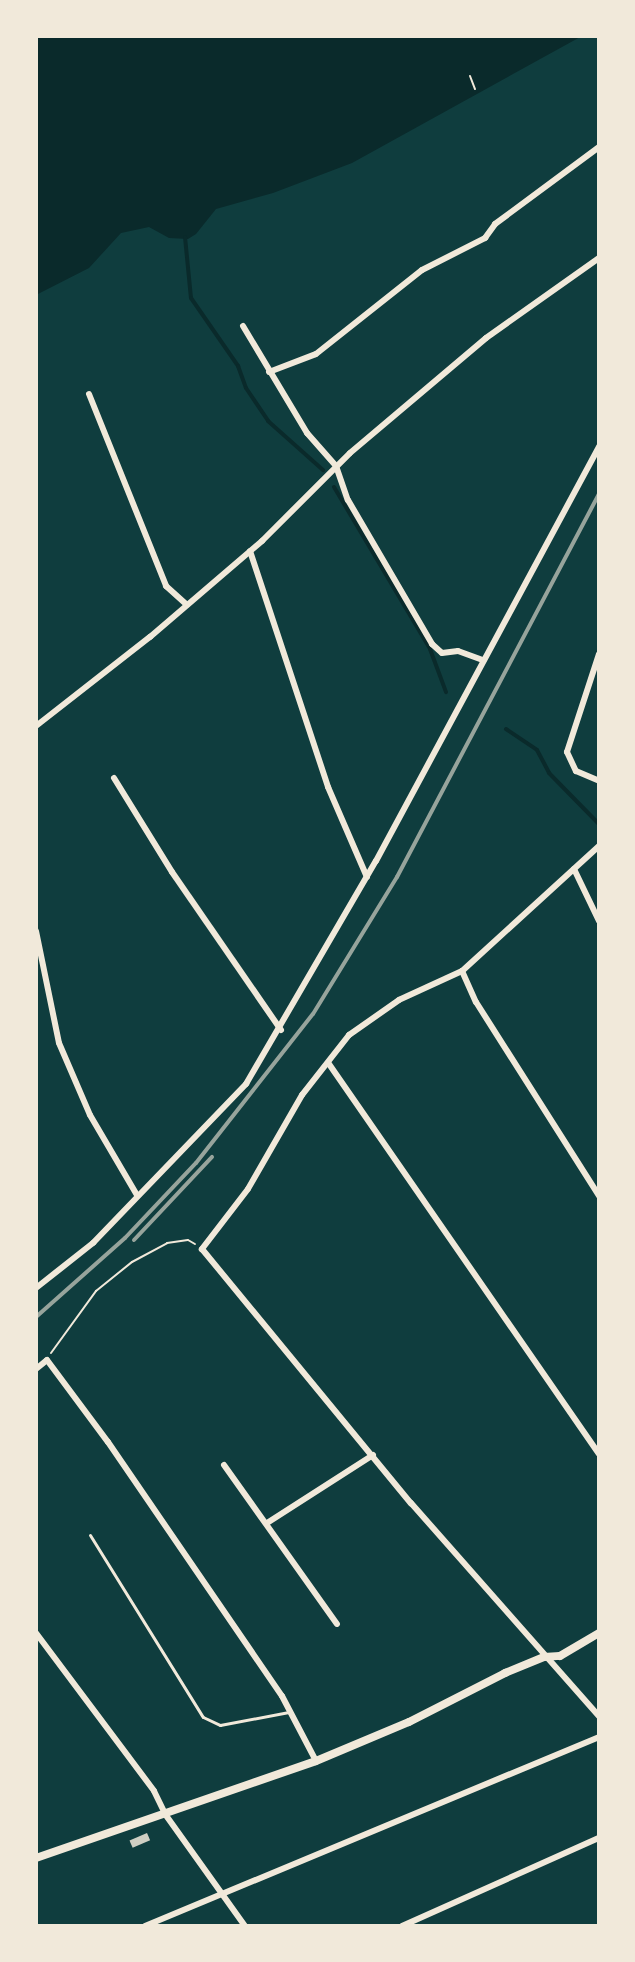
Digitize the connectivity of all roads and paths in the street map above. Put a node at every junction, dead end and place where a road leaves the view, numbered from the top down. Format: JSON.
{"nodes":[{"id":1,"x":470,"y":76,"type":"dead end"},
{"id":2,"x":475,"y":89,"type":"dead end"},
{"id":3,"x":599,"y":147,"type":"edge"},
{"id":4,"x":599,"y":258,"type":"edge"},
{"id":5,"x":243,"y":326,"type":"dead end"},
{"id":6,"x":269,"y":372,"type":"junction"},
{"id":7,"x":89,"y":394,"type":"dead end"},
{"id":8,"x":599,"y":446,"type":"edge"},
{"id":9,"x":336,"y":466,"type":"junction"},
{"id":10,"x":250,"y":551,"type":"junction"},
{"id":11,"x":187,"y":605,"type":"junction"},
{"id":12,"x":599,"y":654,"type":"edge"},
{"id":13,"x":483,"y":660,"type":"junction"},
{"id":14,"x":36,"y":726,"type":"edge"},
{"id":15,"x":114,"y":778,"type":"dead end"},
{"id":16,"x":599,"y":781,"type":"edge"},
{"id":17,"x":599,"y":846,"type":"edge"},
{"id":18,"x":574,"y":868,"type":"junction"},
{"id":19,"x":367,"y":877,"type":"junction"},
{"id":20,"x":599,"y":921,"type":"edge"},
{"id":21,"x":36,"y":931,"type":"edge"},
{"id":22,"x":462,"y":971,"type":"junction"},
{"id":23,"x":280,"y":1030,"type":"junction"},
{"id":24,"x":329,"y":1064,"type":"junction"},
{"id":25,"x":137,"y":1195,"type":"junction"},
{"id":26,"x":599,"y":1196,"type":"edge"},
{"id":27,"x":202,"y":1249,"type":"junction"},
{"id":28,"x":38,"y":1283,"type":"edge"},
{"id":29,"x":47,"y":1360,"type":"junction"},
{"id":30,"x":36,"y":1370,"type":"edge"},
{"id":31,"x":599,"y":1454,"type":"edge"},
{"id":32,"x":373,"y":1455,"type":"junction"},
{"id":33,"x":224,"y":1465,"type":"dead end"},
{"id":34,"x":267,"y":1523,"type":"junction"},
{"id":35,"x":90,"y":1535,"type":"dead end"},
{"id":36,"x":337,"y":1624,"type":"dead end"},
{"id":37,"x":36,"y":1633,"type":"edge"},
{"id":38,"x":599,"y":1633,"type":"edge"},
{"id":39,"x":544,"y":1657,"type":"junction"},
{"id":40,"x":289,"y":1712,"type":"junction"},
{"id":41,"x":599,"y":1716,"type":"edge"},
{"id":42,"x":599,"y":1737,"type":"edge"},
{"id":43,"x":316,"y":1761,"type":"junction"},
{"id":44,"x":165,"y":1814,"type":"junction"},
{"id":45,"x":599,"y":1838,"type":"edge"},
{"id":46,"x":36,"y":1858,"type":"edge"},
{"id":47,"x":221,"y":1897,"type":"junction"},
{"id":48,"x":145,"y":1926,"type":"edge"},
{"id":49,"x":245,"y":1926,"type":"edge"},
{"id":50,"x":402,"y":1926,"type":"edge"}],
"edges":[{"from":1,"to":2,"type":"path"},
{"from":3,"to":6,"type":"street"},
{"from":4,"to":9,"type":"street"},
{"from":5,"to":6,"type":"street"},
{"from":6,"to":9,"type":"street"},
{"from":7,"to":11,"type":"street"},
{"from":8,"to":13,"type":"street"},
{"from":9,"to":10,"type":"street"},
{"from":9,"to":13,"type":"street"},
{"from":10,"to":11,"type":"street"},
{"from":10,"to":19,"type":"street"},
{"from":11,"to":14,"type":"street"},
{"from":12,"to":16,"type":"street"},
{"from":13,"to":19,"type":"street"},
{"from":15,"to":23,"type":"street"},
{"from":17,"to":18,"type":"street"},
{"from":18,"to":20,"type":"street"},
{"from":18,"to":22,"type":"street"},
{"from":19,"to":23,"type":"street"},
{"from":21,"to":25,"type":"street"},
{"from":22,"to":24,"type":"street"},
{"from":22,"to":26,"type":"street"},
{"from":23,"to":25,"type":"street"},
{"from":24,"to":27,"type":"street"},
{"from":24,"to":31,"type":"street"},
{"from":25,"to":28,"type":"street"},
{"from":27,"to":29,"type":"path"},
{"from":27,"to":32,"type":"street"},
{"from":29,"to":30,"type":"street"},
{"from":29,"to":40,"type":"street"},
{"from":32,"to":34,"type":"street"},
{"from":32,"to":39,"type":"street"},
{"from":33,"to":34,"type":"street"},
{"from":34,"to":36,"type":"street"},
{"from":35,"to":40,"type":"lane"},
{"from":37,"to":44,"type":"street"},
{"from":38,"to":39,"type":"street"},
{"from":39,"to":41,"type":"street"},
{"from":39,"to":43,"type":"street"},
{"from":40,"to":43,"type":"street"},
{"from":42,"to":47,"type":"street"},
{"from":43,"to":44,"type":"street"},
{"from":44,"to":46,"type":"street"},
{"from":44,"to":47,"type":"street"},
{"from":45,"to":50,"type":"street"},
{"from":47,"to":48,"type":"street"},
{"from":47,"to":49,"type":"street"}]}
